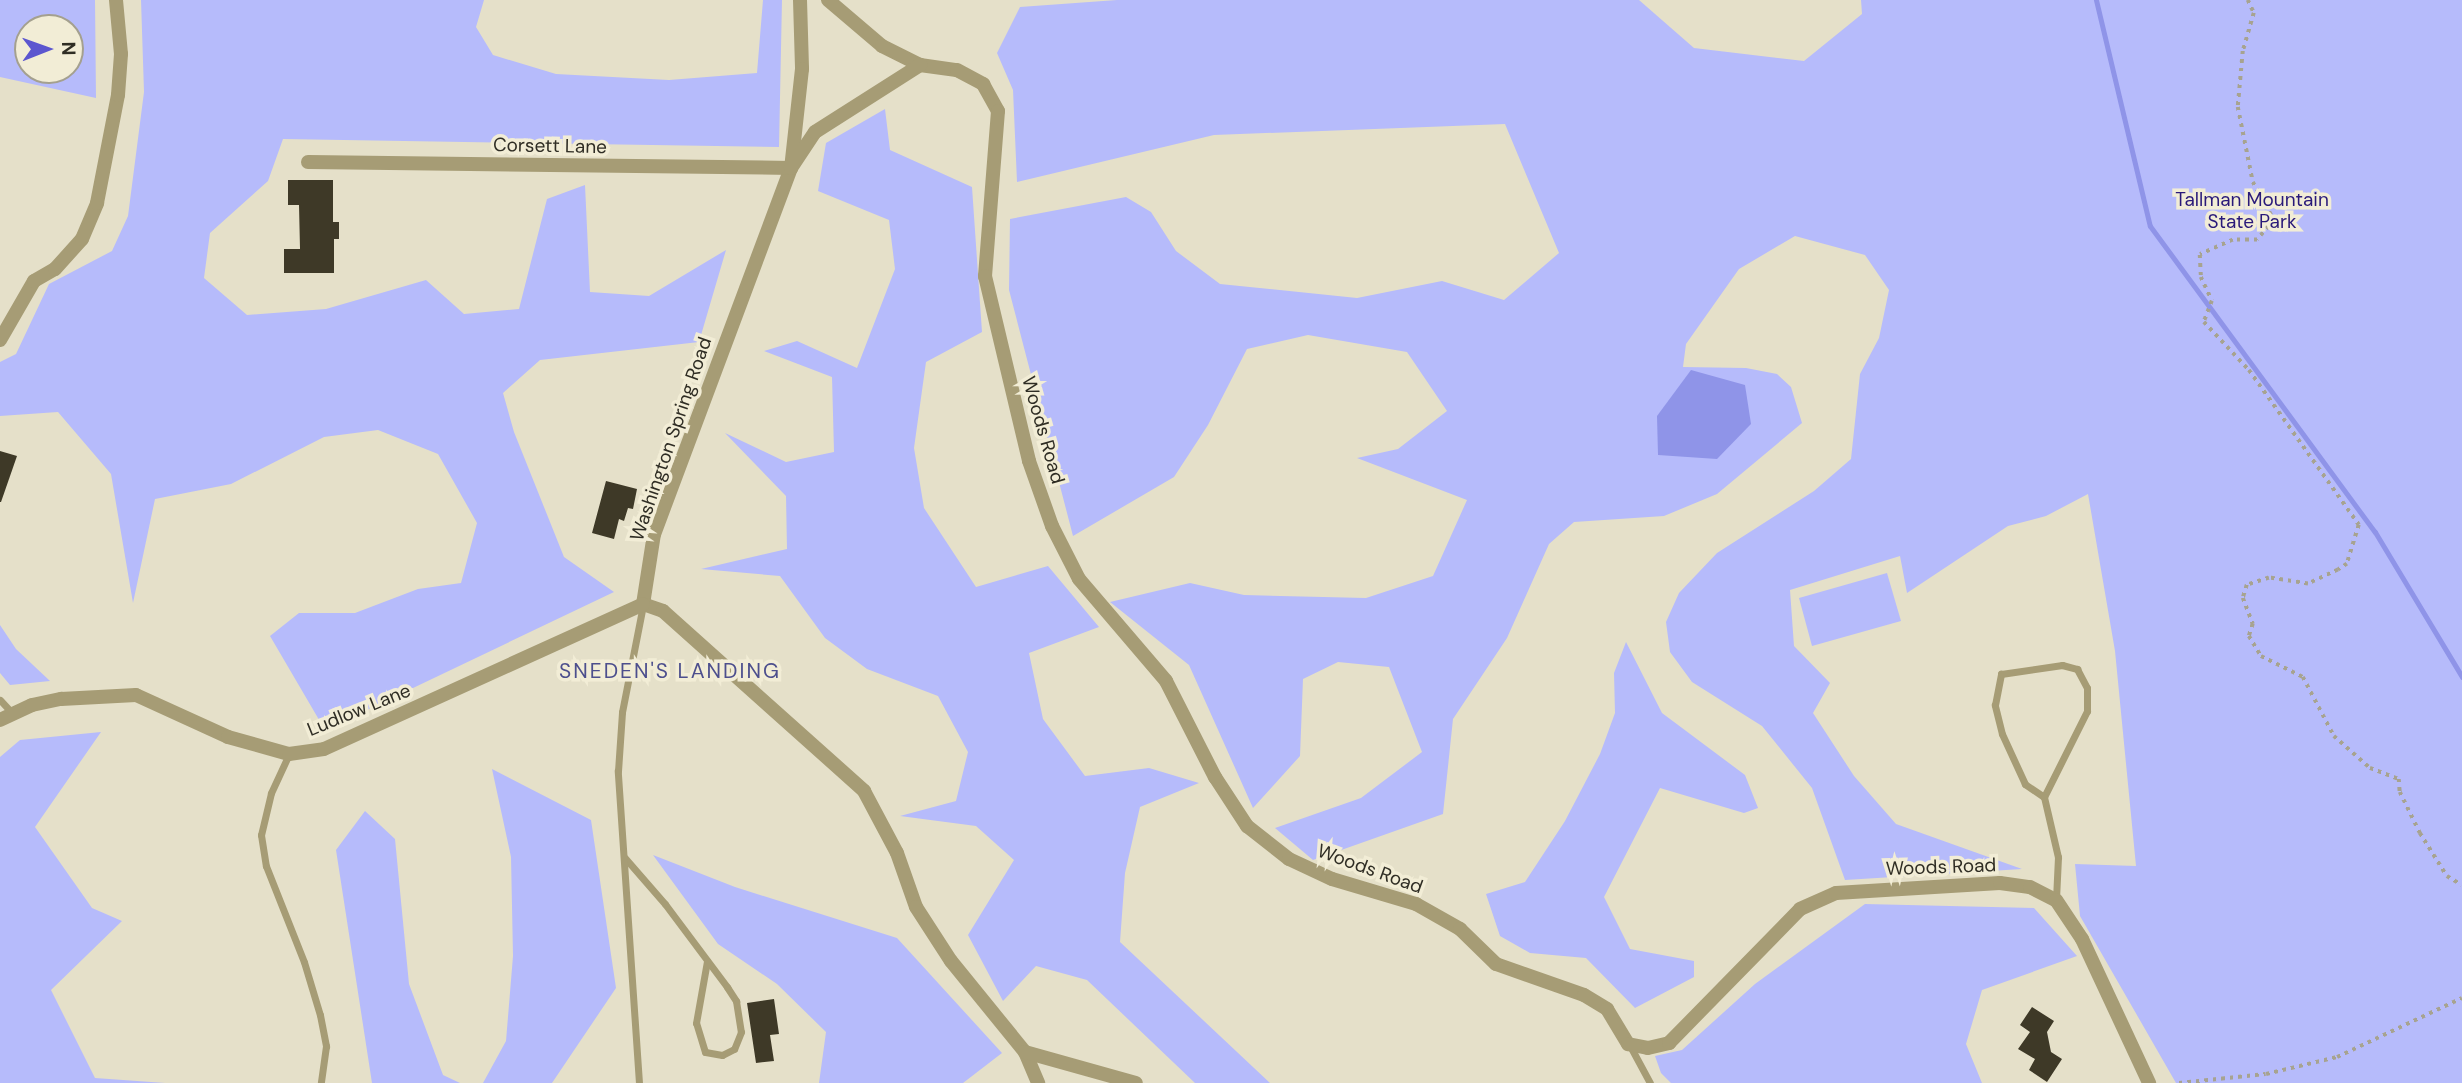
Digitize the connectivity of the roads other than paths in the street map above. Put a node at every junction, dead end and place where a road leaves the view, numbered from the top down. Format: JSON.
{"nodes":[{"id":1,"x":116,"y":0,"type":"edge"},
{"id":2,"x":800,"y":0,"type":"edge"},
{"id":3,"x":828,"y":0,"type":"edge"},
{"id":4,"x":920,"y":65,"type":"junction"},
{"id":5,"x":308,"y":162,"type":"dead end"},
{"id":6,"x":791,"y":168,"type":"junction"},
{"id":7,"x":0,"y":340,"type":"edge"},
{"id":8,"x":643,"y":604,"type":"junction"},
{"id":9,"x":0,"y":700,"type":"edge"},
{"id":10,"x":6,"y":717,"type":"edge"},
{"id":11,"x":289,"y":754,"type":"junction"},
{"id":12,"x":2044,"y":797,"type":"junction"},
{"id":13,"x":625,"y":858,"type":"junction"},
{"id":14,"x":2056,"y":900,"type":"junction"},
{"id":15,"x":707,"y":961,"type":"junction"},
{"id":16,"x":1628,"y":1044,"type":"junction"},
{"id":17,"x":1025,"y":1052,"type":"junction"},
{"id":18,"x":321,"y":1083,"type":"edge"},
{"id":19,"x":639,"y":1083,"type":"edge"},
{"id":20,"x":1038,"y":1083,"type":"edge"},
{"id":21,"x":1136,"y":1083,"type":"edge"},
{"id":22,"x":1650,"y":1083,"type":"edge"},
{"id":23,"x":2149,"y":1083,"type":"edge"}],
"edges":[{"from":1,"to":7,"type":"street"},
{"from":2,"to":6,"type":"street","name":"Washington Spring Road"},
{"from":3,"to":4,"type":"street","name":"Woods Road"},
{"from":4,"to":6,"type":"street"},
{"from":4,"to":16,"type":"street","name":"Woods Road"},
{"from":5,"to":6,"type":"street","name":"Corsett Lane"},
{"from":6,"to":8,"type":"street","name":"Washington Spring Road"},
{"from":8,"to":11,"type":"street","name":"Ludlow Lane"},
{"from":8,"to":13,"type":"lane"},
{"from":8,"to":17,"type":"street"},
{"from":9,"to":10,"type":"lane"},
{"from":10,"to":11,"type":"street","name":"Ludlow Lane"},
{"from":11,"to":18,"type":"lane"},
{"from":12,"to":12,"type":"lane"},
{"from":12,"to":14,"type":"lane"},
{"from":13,"to":15,"type":"lane"},
{"from":13,"to":19,"type":"lane"},
{"from":14,"to":16,"type":"street","name":"Woods Road"},
{"from":14,"to":23,"type":"street"},
{"from":15,"to":15,"type":"lane"},
{"from":16,"to":22,"type":"lane"},
{"from":17,"to":20,"type":"street"},
{"from":17,"to":21,"type":"street"}]}
